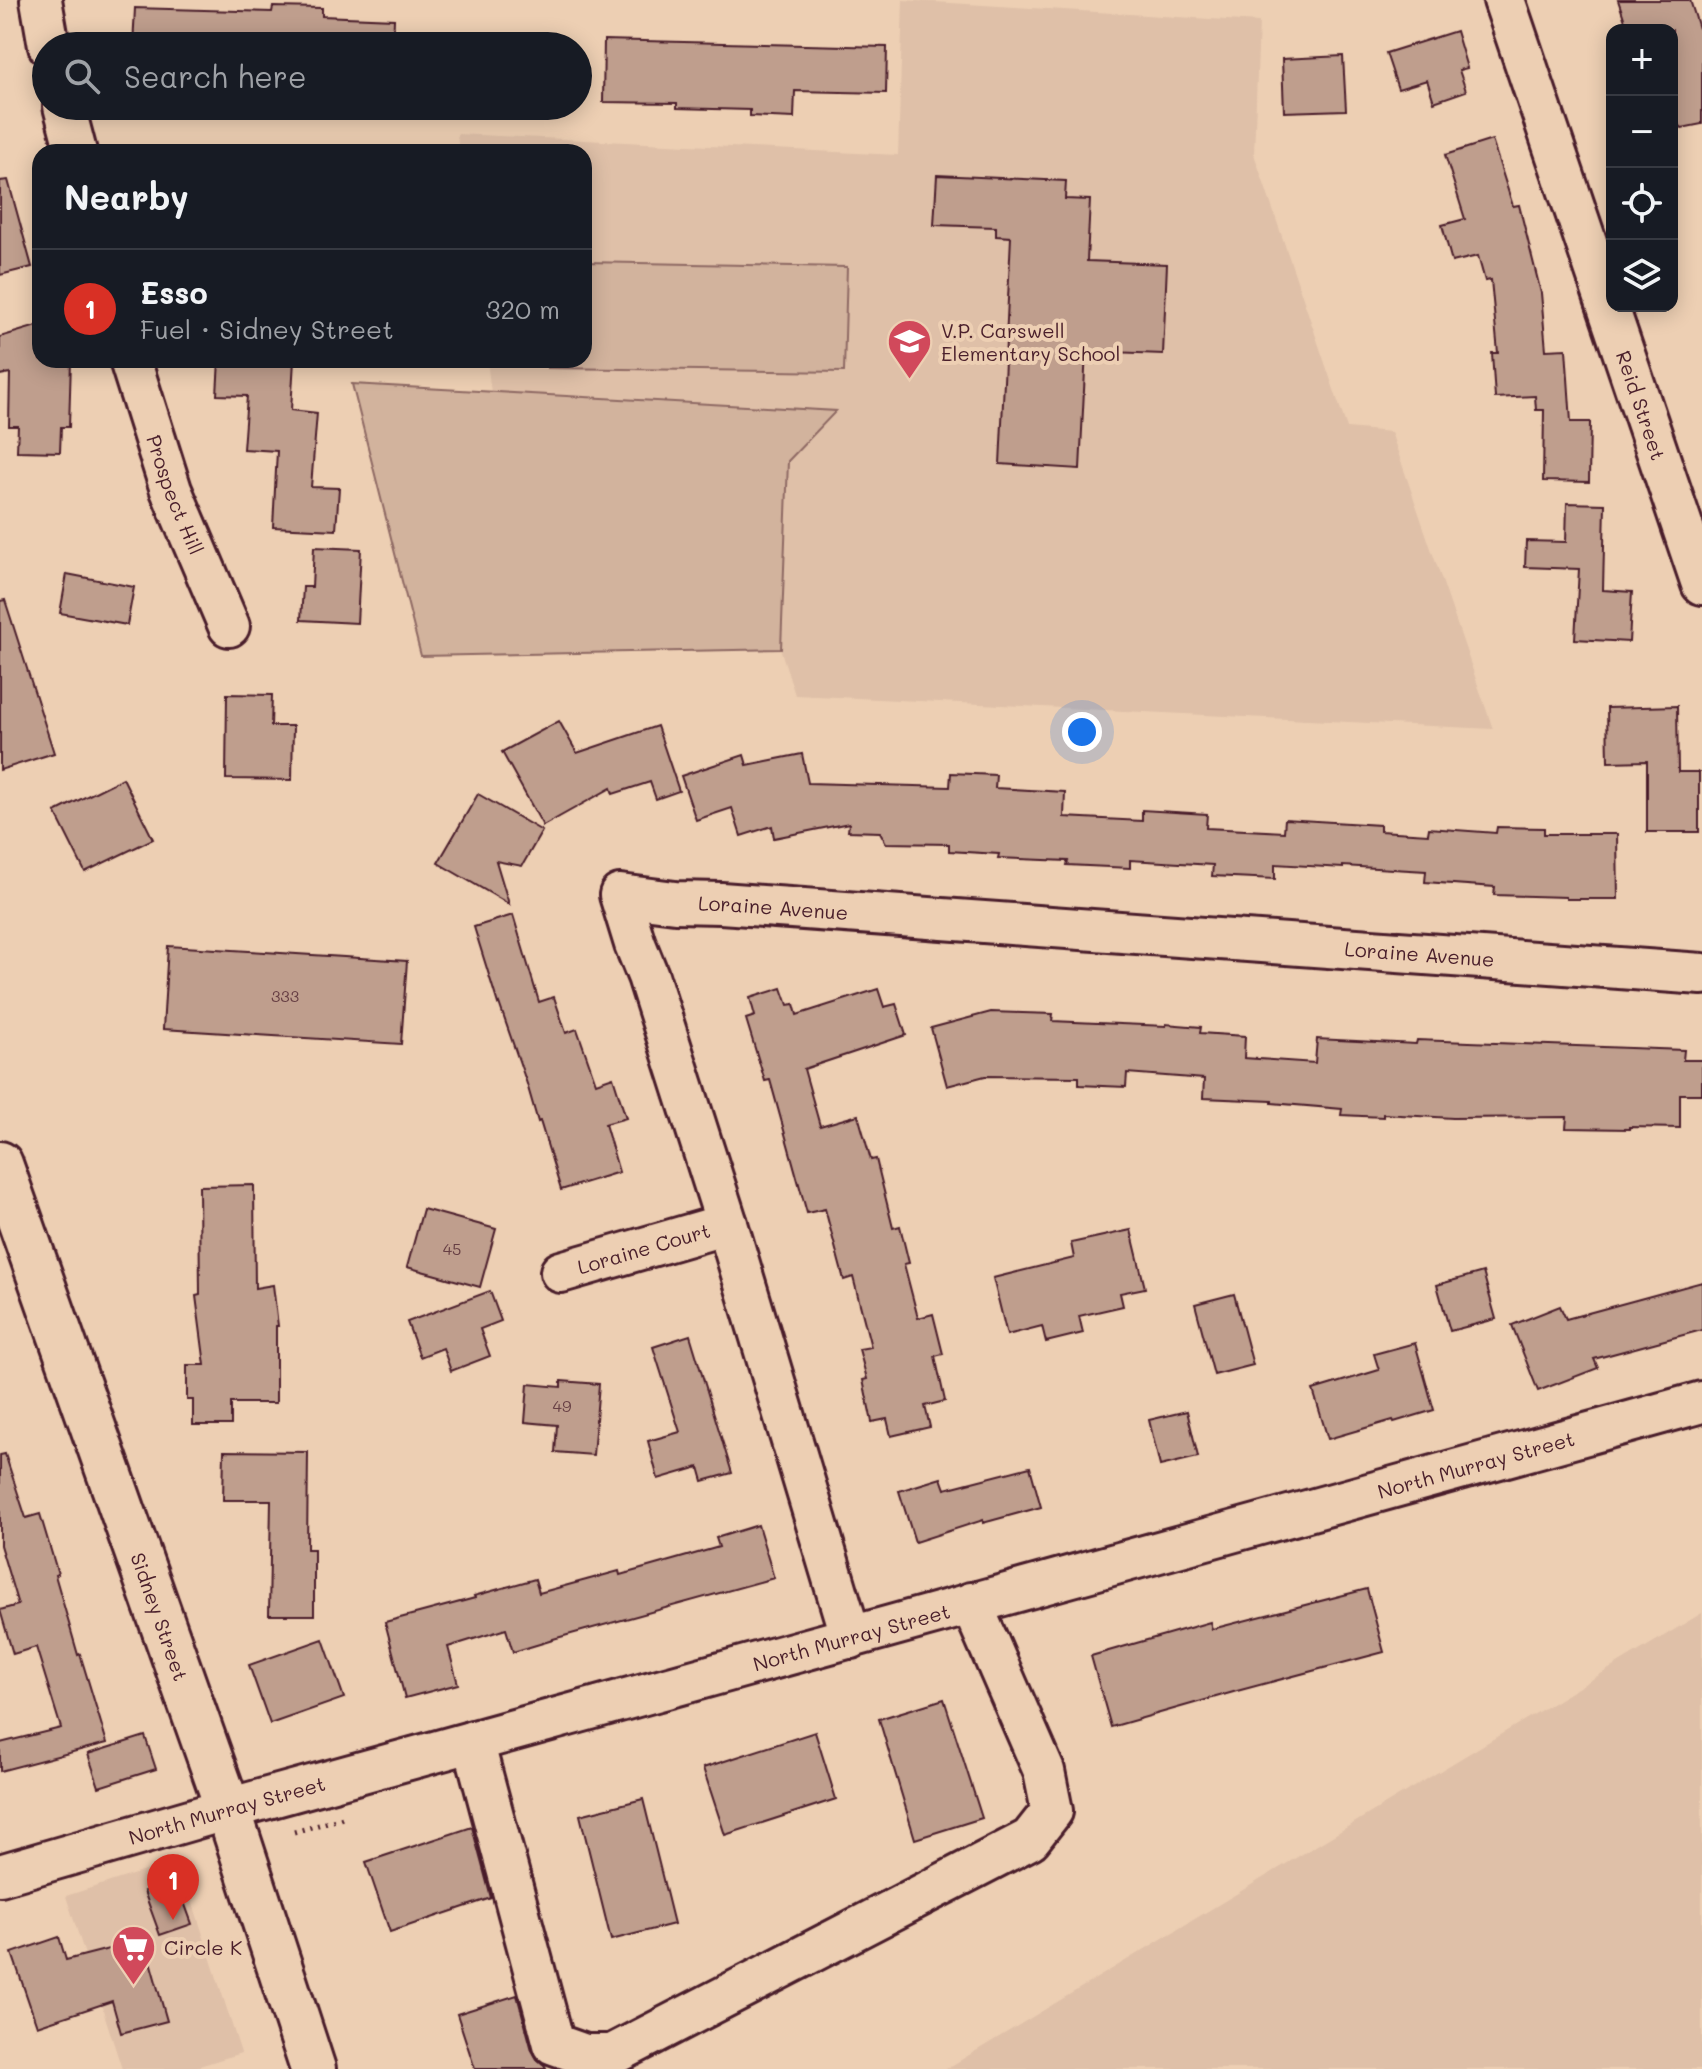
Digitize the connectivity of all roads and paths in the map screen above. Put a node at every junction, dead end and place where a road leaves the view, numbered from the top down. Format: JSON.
{"nodes":[{"id":1,"x":41,"y":0,"type":"edge"},
{"id":2,"x":1504,"y":0,"type":"edge"},
{"id":3,"x":47,"y":32,"type":"edge"},
{"id":4,"x":68,"y":120,"type":"edge"},
{"id":5,"x":74,"y":144,"type":"edge"},
{"id":6,"x":133,"y":368,"type":"edge"},
{"id":7,"x":1702,"y":584,"type":"edge"},
{"id":8,"x":229,"y":626,"type":"dead end"},
{"id":9,"x":1702,"y":974,"type":"edge"},
{"id":10,"x":0,"y":1164,"type":"edge"},
{"id":11,"x":727,"y":1224,"type":"junction"},
{"id":12,"x":561,"y":1272,"type":"dead end"},
{"id":13,"x":1702,"y":1402,"type":"edge"},
{"id":14,"x":971,"y":1603,"type":"junction"},
{"id":15,"x":851,"y":1638,"type":"junction"},
{"id":16,"x":473,"y":1741,"type":"junction"},
{"id":17,"x":228,"y":1809,"type":"junction"},
{"id":18,"x":0,"y":1875,"type":"edge"},
{"id":19,"x":313,"y":2069,"type":"edge"}],
"edges":[{"from":1,"to":3,"type":"street"},
{"from":2,"to":7,"type":"street","name":"Reid Street"},
{"from":4,"to":5,"type":"street"},
{"from":6,"to":8,"type":"street","name":"Prospect Hill"},
{"from":9,"to":11,"type":"street","name":"Loraine Avenue"},
{"from":10,"to":17,"type":"main road","name":"Sidney Street"},
{"from":11,"to":12,"type":"street","name":"Loraine Court"},
{"from":11,"to":15,"type":"street","name":"Loraine Avenue"},
{"from":13,"to":14,"type":"street","name":"North Murray Street"},
{"from":14,"to":15,"type":"street","name":"North Murray Street"},
{"from":14,"to":16,"type":"street"},
{"from":15,"to":16,"type":"street","name":"North Murray Street"},
{"from":16,"to":17,"type":"street","name":"North Murray Street"},
{"from":17,"to":18,"type":"street","name":"North Murray Street"},
{"from":17,"to":19,"type":"main road","name":"Sidney Street"}]}
